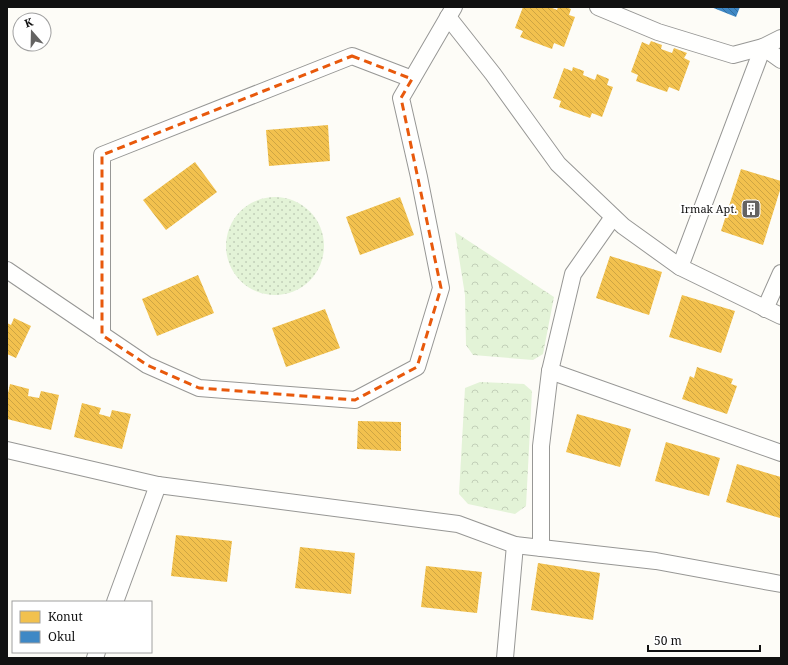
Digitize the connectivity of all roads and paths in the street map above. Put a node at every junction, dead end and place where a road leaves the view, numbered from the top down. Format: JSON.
{"nodes":[{"id":1,"x":598,"y":7,"type":"edge"},
{"id":2,"x":451,"y":12,"type":"edge"},
{"id":3,"x":625,"y":12,"type":"edge"},
{"id":4,"x":781,"y":38,"type":"edge"},
{"id":5,"x":763,"y":47,"type":"junction"},
{"id":6,"x":781,"y":60,"type":"edge"},
{"id":7,"x":412,"y":79,"type":"junction"},
{"id":8,"x":613,"y":217,"type":"junction"},
{"id":9,"x":680,"y":268,"type":"junction"},
{"id":10,"x":7,"y":270,"type":"edge"},
{"id":11,"x":781,"y":273,"type":"edge"},
{"id":12,"x":765,"y":309,"type":"junction"},
{"id":13,"x":781,"y":316,"type":"edge"},
{"id":14,"x":102,"y":335,"type":"junction"},
{"id":15,"x":550,"y":370,"type":"junction"},
{"id":16,"x":7,"y":450,"type":"edge"},
{"id":17,"x":781,"y":453,"type":"edge"},
{"id":18,"x":158,"y":485,"type":"junction"},
{"id":19,"x":515,"y":545,"type":"junction"},
{"id":20,"x":541,"y":548,"type":"junction"},
{"id":21,"x":781,"y":584,"type":"edge"},
{"id":22,"x":115,"y":601,"type":"edge"},
{"id":23,"x":505,"y":658,"type":"edge"}],
"edges":[{"from":1,"to":3,"type":"street"},
{"from":2,"to":7,"type":"street"},
{"from":2,"to":8,"type":"street"},
{"from":3,"to":5,"type":"street"},
{"from":4,"to":5,"type":"street"},
{"from":5,"to":6,"type":"street"},
{"from":5,"to":9,"type":"street"},
{"from":7,"to":14,"type":"street"},
{"from":7,"to":14,"type":"street"},
{"from":8,"to":9,"type":"street"},
{"from":8,"to":15,"type":"street"},
{"from":9,"to":12,"type":"street"},
{"from":10,"to":14,"type":"street"},
{"from":11,"to":12,"type":"street"},
{"from":12,"to":13,"type":"street"},
{"from":15,"to":17,"type":"street"},
{"from":15,"to":20,"type":"street"},
{"from":16,"to":18,"type":"street"},
{"from":18,"to":19,"type":"street"},
{"from":18,"to":22,"type":"street"},
{"from":19,"to":20,"type":"street"},
{"from":19,"to":23,"type":"street"},
{"from":20,"to":21,"type":"street"}]}
